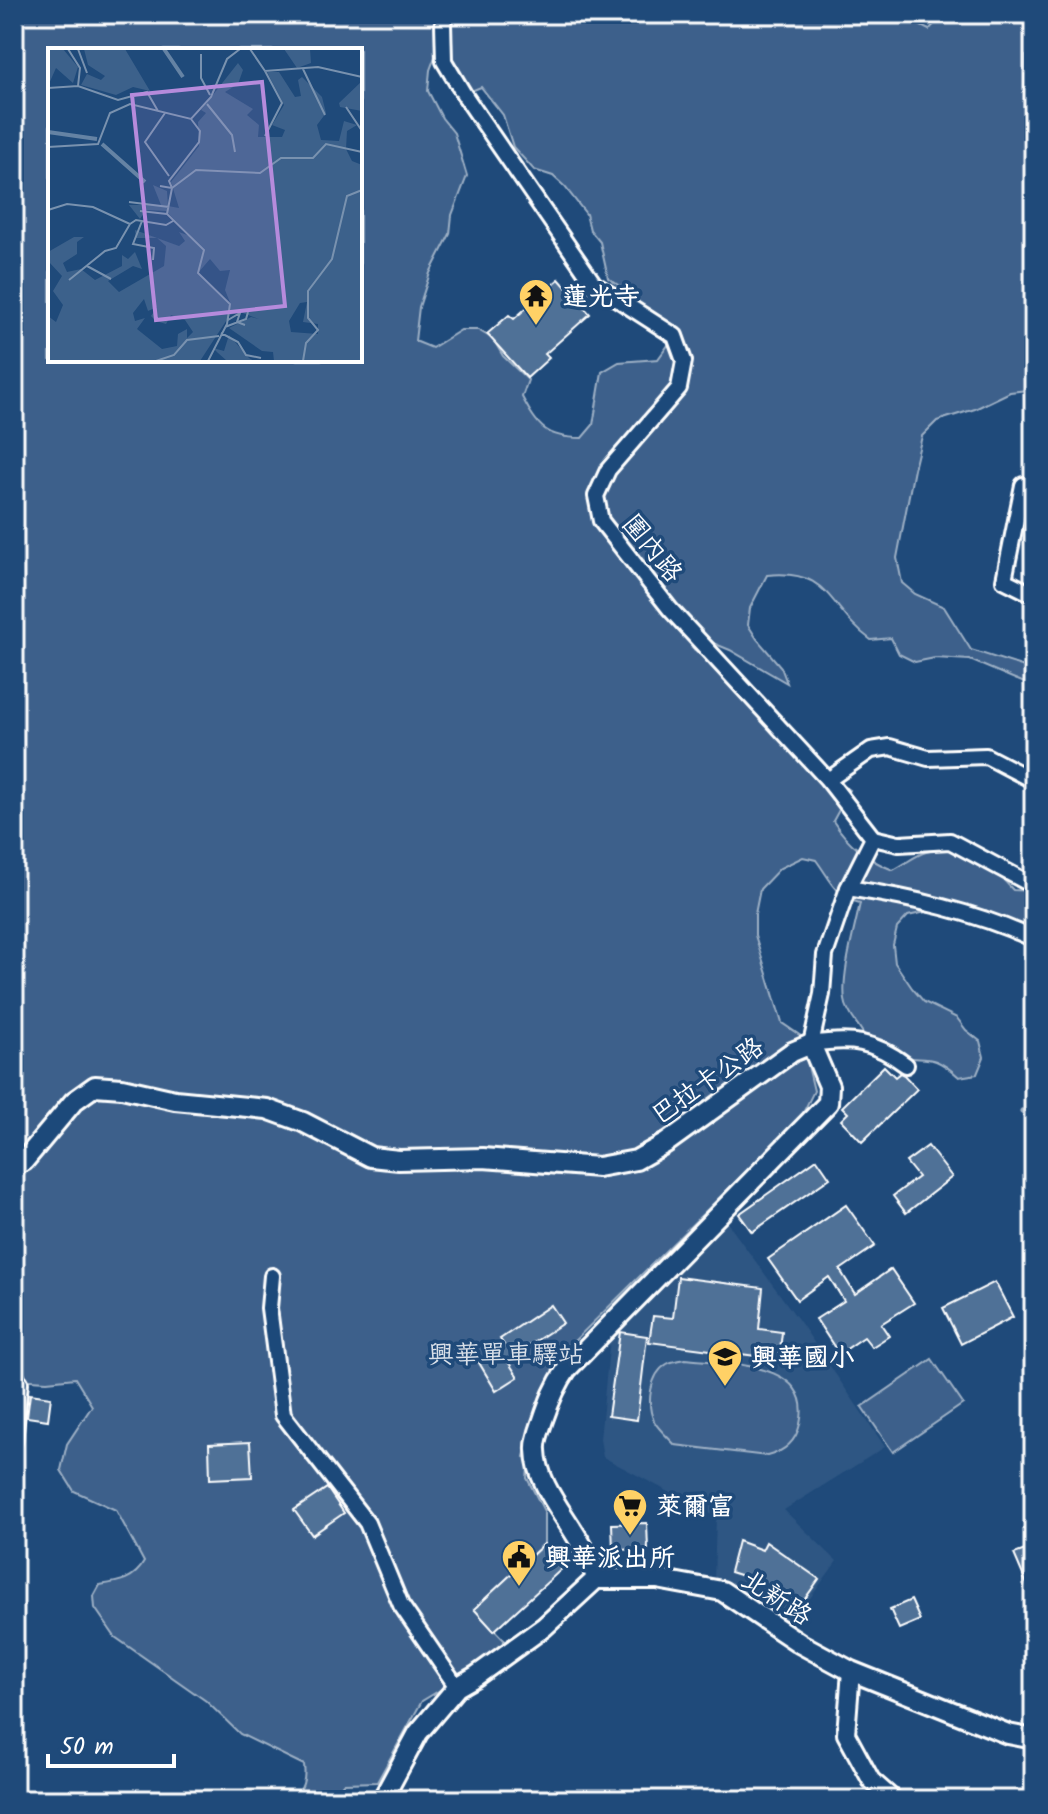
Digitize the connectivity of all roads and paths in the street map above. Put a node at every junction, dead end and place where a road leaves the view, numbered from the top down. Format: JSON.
{"nodes":[{"id":1,"x":446,"y":14,"type":"edge"},
{"id":2,"x":1023,"y":485,"type":"dead end"},
{"id":3,"x":1034,"y":595,"type":"edge"},
{"id":4,"x":828,"y":780,"type":"junction"},
{"id":5,"x":1034,"y":781,"type":"edge"},
{"id":6,"x":873,"y":838,"type":"junction"},
{"id":7,"x":1034,"y":886,"type":"edge"},
{"id":8,"x":848,"y":888,"type":"junction"},
{"id":9,"x":1034,"y":939,"type":"edge"},
{"id":10,"x":811,"y":1044,"type":"junction"},
{"id":11,"x":906,"y":1065,"type":"dead end"},
{"id":12,"x":14,"y":1166,"type":"edge"},
{"id":13,"x":272,"y":1276,"type":"dead end"},
{"id":14,"x":20,"y":1382,"type":"dead end"},
{"id":15,"x":14,"y":1442,"type":"edge"},
{"id":16,"x":596,"y":1579,"type":"junction"},
{"id":17,"x":851,"y":1671,"type":"junction"},
{"id":18,"x":457,"y":1687,"type":"junction"},
{"id":19,"x":1034,"y":1739,"type":"edge"},
{"id":20,"x":382,"y":1800,"type":"edge"},
{"id":21,"x":894,"y":1800,"type":"edge"}],
"edges":[{"from":1,"to":4,"type":"street","name":"圍內路"},
{"from":2,"to":3,"type":"street"},
{"from":4,"to":5,"type":"street"},
{"from":4,"to":6,"type":"street","name":"圍內路"},
{"from":6,"to":7,"type":"street"},
{"from":6,"to":8,"type":"street"},
{"from":8,"to":9,"type":"street"},
{"from":8,"to":10,"type":"street"},
{"from":10,"to":11,"type":"street"},
{"from":10,"to":12,"type":"main road","name":"巴拉卡公路"},
{"from":10,"to":16,"type":"main road"},
{"from":13,"to":18,"type":"street"},
{"from":14,"to":15,"type":"street"},
{"from":16,"to":17,"type":"main road","name":"北新路"},
{"from":16,"to":18,"type":"main road"},
{"from":17,"to":19,"type":"main road","name":"北新路"},
{"from":17,"to":21,"type":"street"},
{"from":18,"to":20,"type":"main road"}]}
